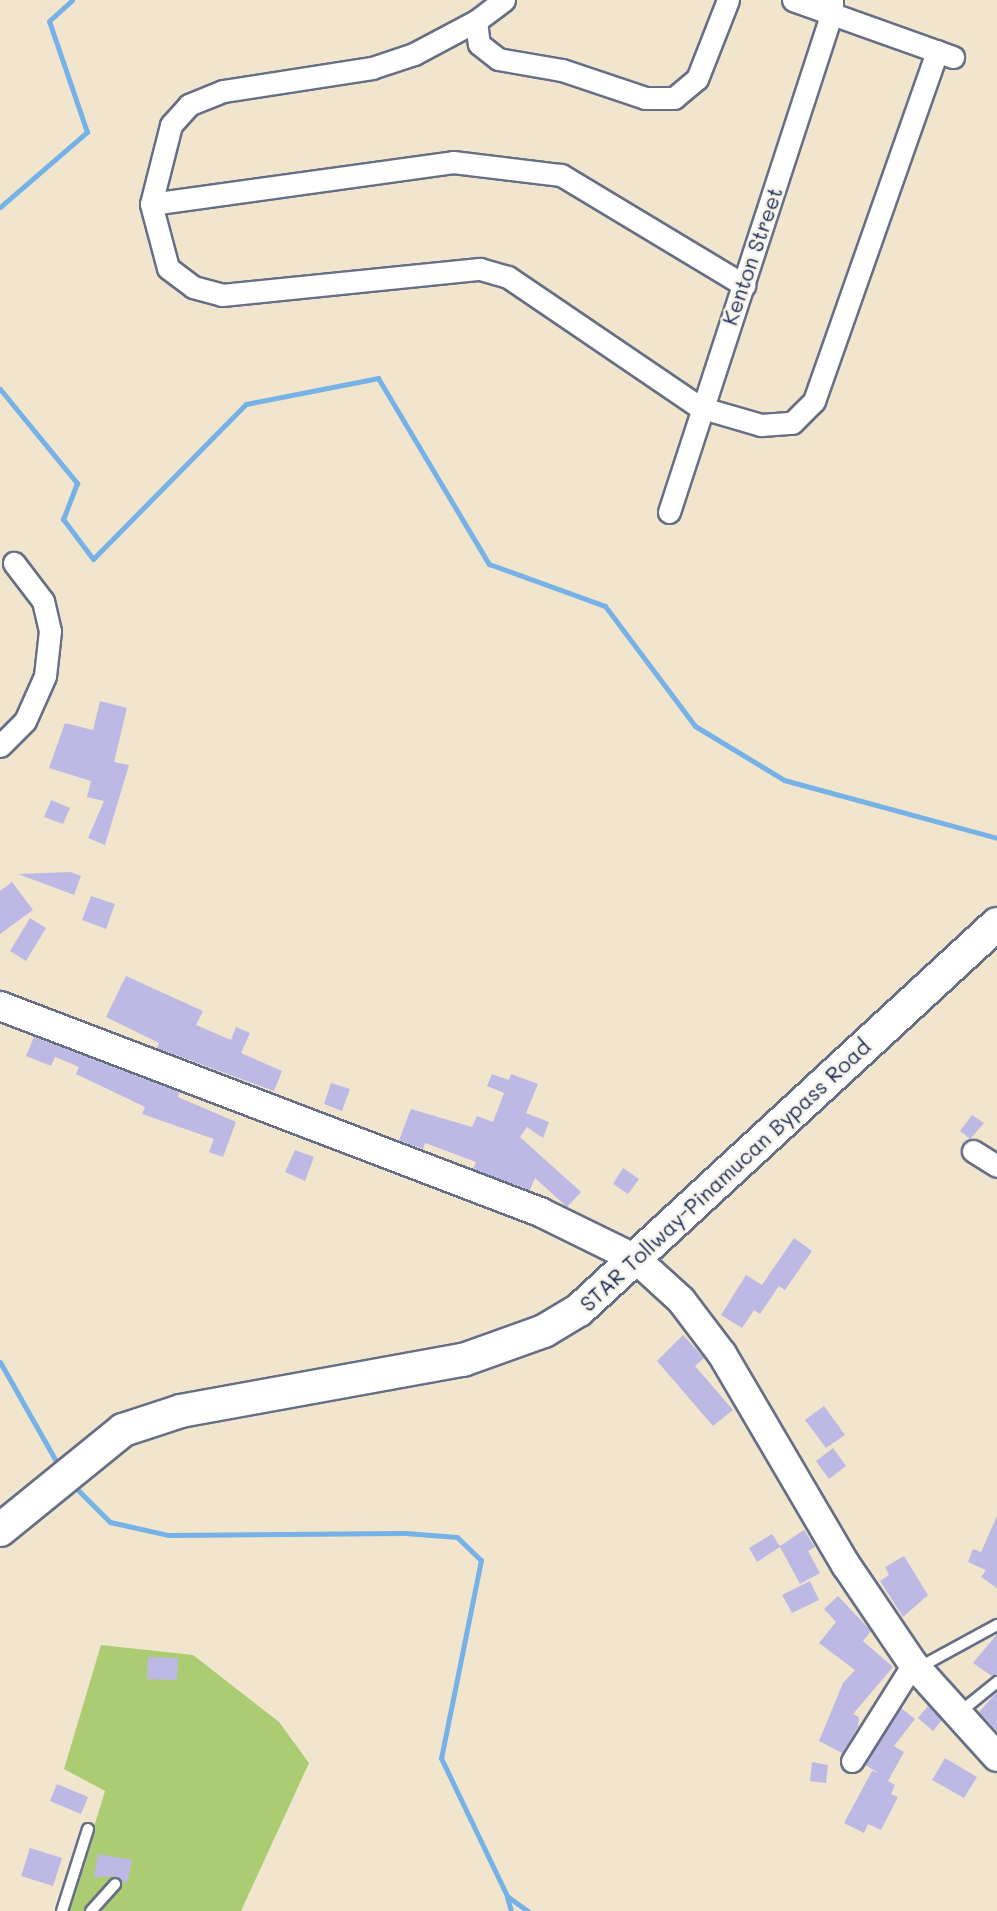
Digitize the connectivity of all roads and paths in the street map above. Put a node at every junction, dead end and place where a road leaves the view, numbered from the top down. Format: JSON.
{"nodes":[{"id":1,"x":504,"y":0,"type":"edge"},
{"id":2,"x":728,"y":0,"type":"edge"},
{"id":3,"x":793,"y":0,"type":"edge"},
{"id":4,"x":832,"y":6,"type":"edge"},
{"id":5,"x":476,"y":21,"type":"junction"},
{"id":6,"x":152,"y":204,"type":"junction"},
{"id":7,"x":744,"y":285,"type":"junction"},
{"id":8,"x":699,"y":407,"type":"junction"},
{"id":9,"x":669,"y":512,"type":"dead end"},
{"id":10,"x":14,"y":563,"type":"dead end"},
{"id":11,"x":0,"y":746,"type":"edge"},
{"id":12,"x":997,"y":924,"type":"edge"},
{"id":13,"x":0,"y":1006,"type":"edge"},
{"id":14,"x":973,"y":1150,"type":"dead end"},
{"id":15,"x":997,"y":1166,"type":"edge"},
{"id":16,"x":636,"y":1259,"type":"junction"},
{"id":17,"x":2,"y":1529,"type":"edge"},
{"id":18,"x":997,"y":1625,"type":"edge"},
{"id":19,"x":915,"y":1666,"type":"junction"},
{"id":20,"x":997,"y":1682,"type":"edge"},
{"id":21,"x":958,"y":1714,"type":"junction"},
{"id":22,"x":997,"y":1757,"type":"edge"},
{"id":23,"x":852,"y":1761,"type":"dead end"},
{"id":24,"x":88,"y":1829,"type":"dead end"},
{"id":25,"x":115,"y":1884,"type":"dead end"},
{"id":26,"x":62,"y":1911,"type":"edge"},
{"id":27,"x":91,"y":1911,"type":"edge"}],
"edges":[{"from":1,"to":5,"type":"street"},
{"from":2,"to":5,"type":"street"},
{"from":3,"to":4,"type":"street"},
{"from":4,"to":7,"type":"street","name":"Kenton Street"},
{"from":4,"to":8,"type":"street"},
{"from":5,"to":6,"type":"street"},
{"from":6,"to":7,"type":"street"},
{"from":6,"to":8,"type":"street"},
{"from":7,"to":8,"type":"street","name":"Kenton Street"},
{"from":8,"to":9,"type":"street","name":"Kenton Street"},
{"from":10,"to":11,"type":"street"},
{"from":12,"to":16,"type":"main road","name":"STAR Tollway-Pinamucan Bypass Road"},
{"from":13,"to":16,"type":"street"},
{"from":14,"to":15,"type":"street"},
{"from":16,"to":17,"type":"main road","name":"STAR Tollway-Pinamucan Bypass Road"},
{"from":16,"to":19,"type":"street"},
{"from":18,"to":19,"type":"lane"},
{"from":19,"to":21,"type":"street"},
{"from":19,"to":23,"type":"street"},
{"from":20,"to":21,"type":"lane"},
{"from":21,"to":22,"type":"street"},
{"from":24,"to":26,"type":"lane"},
{"from":25,"to":27,"type":"lane"}]}
